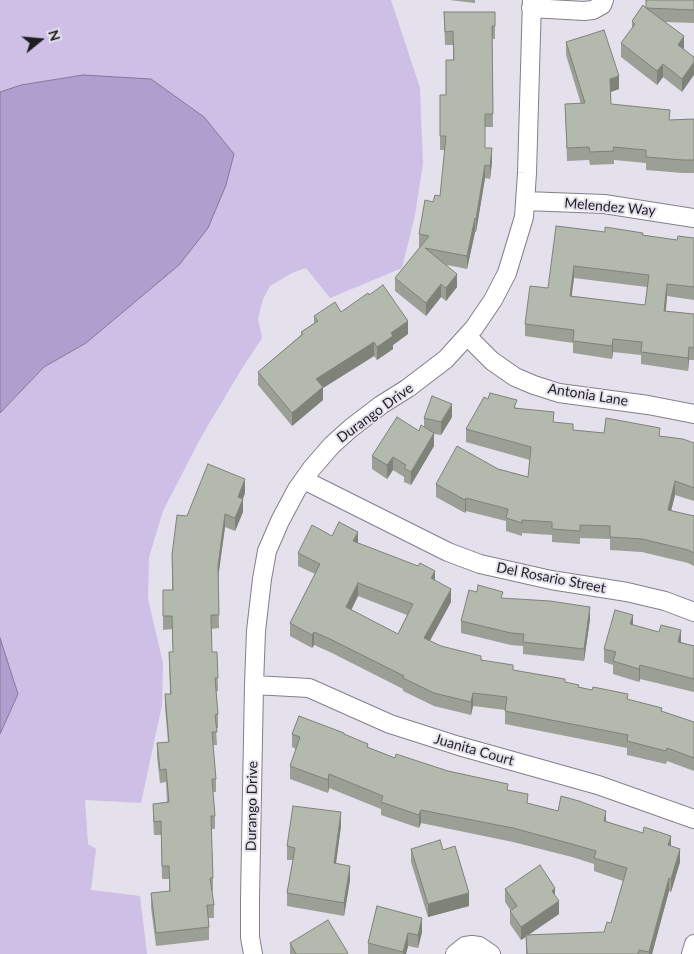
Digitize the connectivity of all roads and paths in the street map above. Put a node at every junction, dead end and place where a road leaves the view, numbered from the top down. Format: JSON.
{"nodes":[{"id":1,"x":604,"y":0,"type":"edge"},
{"id":2,"x":532,"y":4,"type":"edge"},
{"id":3,"x":525,"y":200,"type":"junction"},
{"id":4,"x":694,"y":218,"type":"edge"},
{"id":5,"x":467,"y":336,"type":"junction"},
{"id":6,"x":694,"y":414,"type":"edge"},
{"id":7,"x":304,"y":480,"type":"junction"},
{"id":8,"x":694,"y":612,"type":"edge"},
{"id":9,"x":254,"y":685,"type":"junction"},
{"id":10,"x":694,"y":818,"type":"edge"},
{"id":11,"x":694,"y":944,"type":"edge"},
{"id":12,"x":253,"y":954,"type":"edge"},
{"id":13,"x":454,"y":954,"type":"edge"},
{"id":14,"x":491,"y":954,"type":"edge"},
{"id":15,"x":691,"y":954,"type":"edge"}],
"edges":[{"from":1,"to":2,"type":"street","name":"Durango Drive"},
{"from":2,"to":3,"type":"street","name":"Durango Drive"},
{"from":3,"to":4,"type":"street","name":"Melendez Way"},
{"from":3,"to":5,"type":"street","name":"Durango Drive"},
{"from":5,"to":6,"type":"street","name":"Antonia Lane"},
{"from":5,"to":7,"type":"street","name":"Durango Drive"},
{"from":7,"to":8,"type":"street","name":"Del Rosario Street"},
{"from":7,"to":9,"type":"street","name":"Durango Drive"},
{"from":9,"to":10,"type":"street","name":"Juanita Court"},
{"from":9,"to":12,"type":"street","name":"Durango Drive"},
{"from":11,"to":15,"type":"street"},
{"from":13,"to":14,"type":"street"}]}
